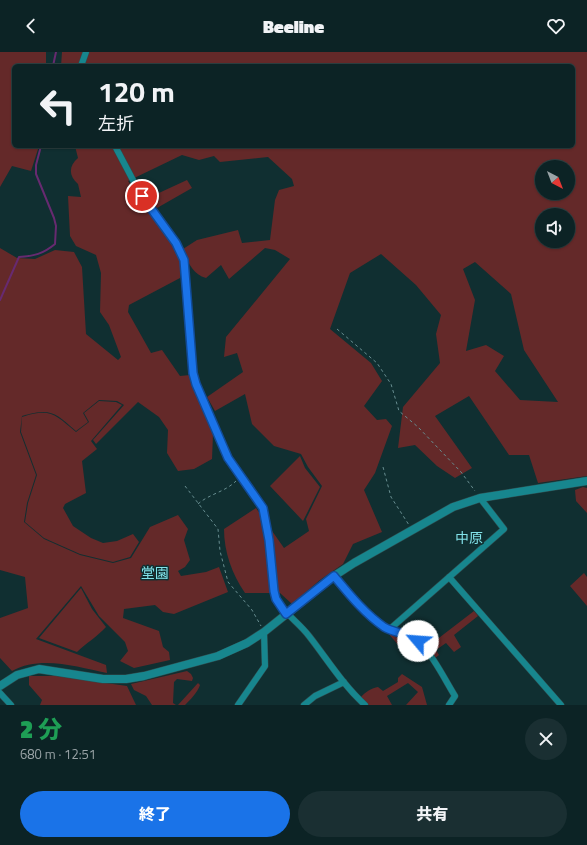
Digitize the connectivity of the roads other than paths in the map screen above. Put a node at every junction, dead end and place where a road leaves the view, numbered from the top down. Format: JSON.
{"nodes":[{"id":1,"x":86,"y":52,"type":"edge"},
{"id":2,"x":82,"y":64,"type":"edge"},
{"id":3,"x":116,"y":148,"type":"edge"},
{"id":4,"x":587,"y":481,"type":"edge"},
{"id":5,"x":480,"y":498,"type":"junction"},
{"id":6,"x":334,"y":576,"type":"junction"},
{"id":7,"x":448,"y":577,"type":"junction"},
{"id":8,"x":286,"y":614,"type":"junction"},
{"id":9,"x":390,"y":629,"type":"junction"},
{"id":10,"x":264,"y":632,"type":"junction"},
{"id":11,"x":344,"y":682,"type":"junction"},
{"id":12,"x":0,"y":686,"type":"edge"},
{"id":13,"x":0,"y":693,"type":"edge"},
{"id":14,"x":11,"y":705,"type":"edge"},
{"id":15,"x":238,"y":705,"type":"edge"},
{"id":16,"x":304,"y":705,"type":"edge"},
{"id":17,"x":365,"y":705,"type":"edge"},
{"id":18,"x":449,"y":705,"type":"edge"},
{"id":19,"x":561,"y":705,"type":"edge"}],
"edges":[{"from":1,"to":2,"type":"street"},
{"from":3,"to":8,"type":"street"},
{"from":4,"to":5,"type":"street"},
{"from":5,"to":6,"type":"street"},
{"from":5,"to":7,"type":"street"},
{"from":6,"to":8,"type":"street"},
{"from":6,"to":9,"type":"street"},
{"from":7,"to":9,"type":"street"},
{"from":7,"to":19,"type":"street"},
{"from":8,"to":10,"type":"street"},
{"from":8,"to":11,"type":"street"},
{"from":9,"to":18,"type":"street"},
{"from":10,"to":12,"type":"street"},
{"from":10,"to":15,"type":"street"},
{"from":11,"to":16,"type":"street"},
{"from":11,"to":17,"type":"street"},
{"from":13,"to":14,"type":"street"}]}
